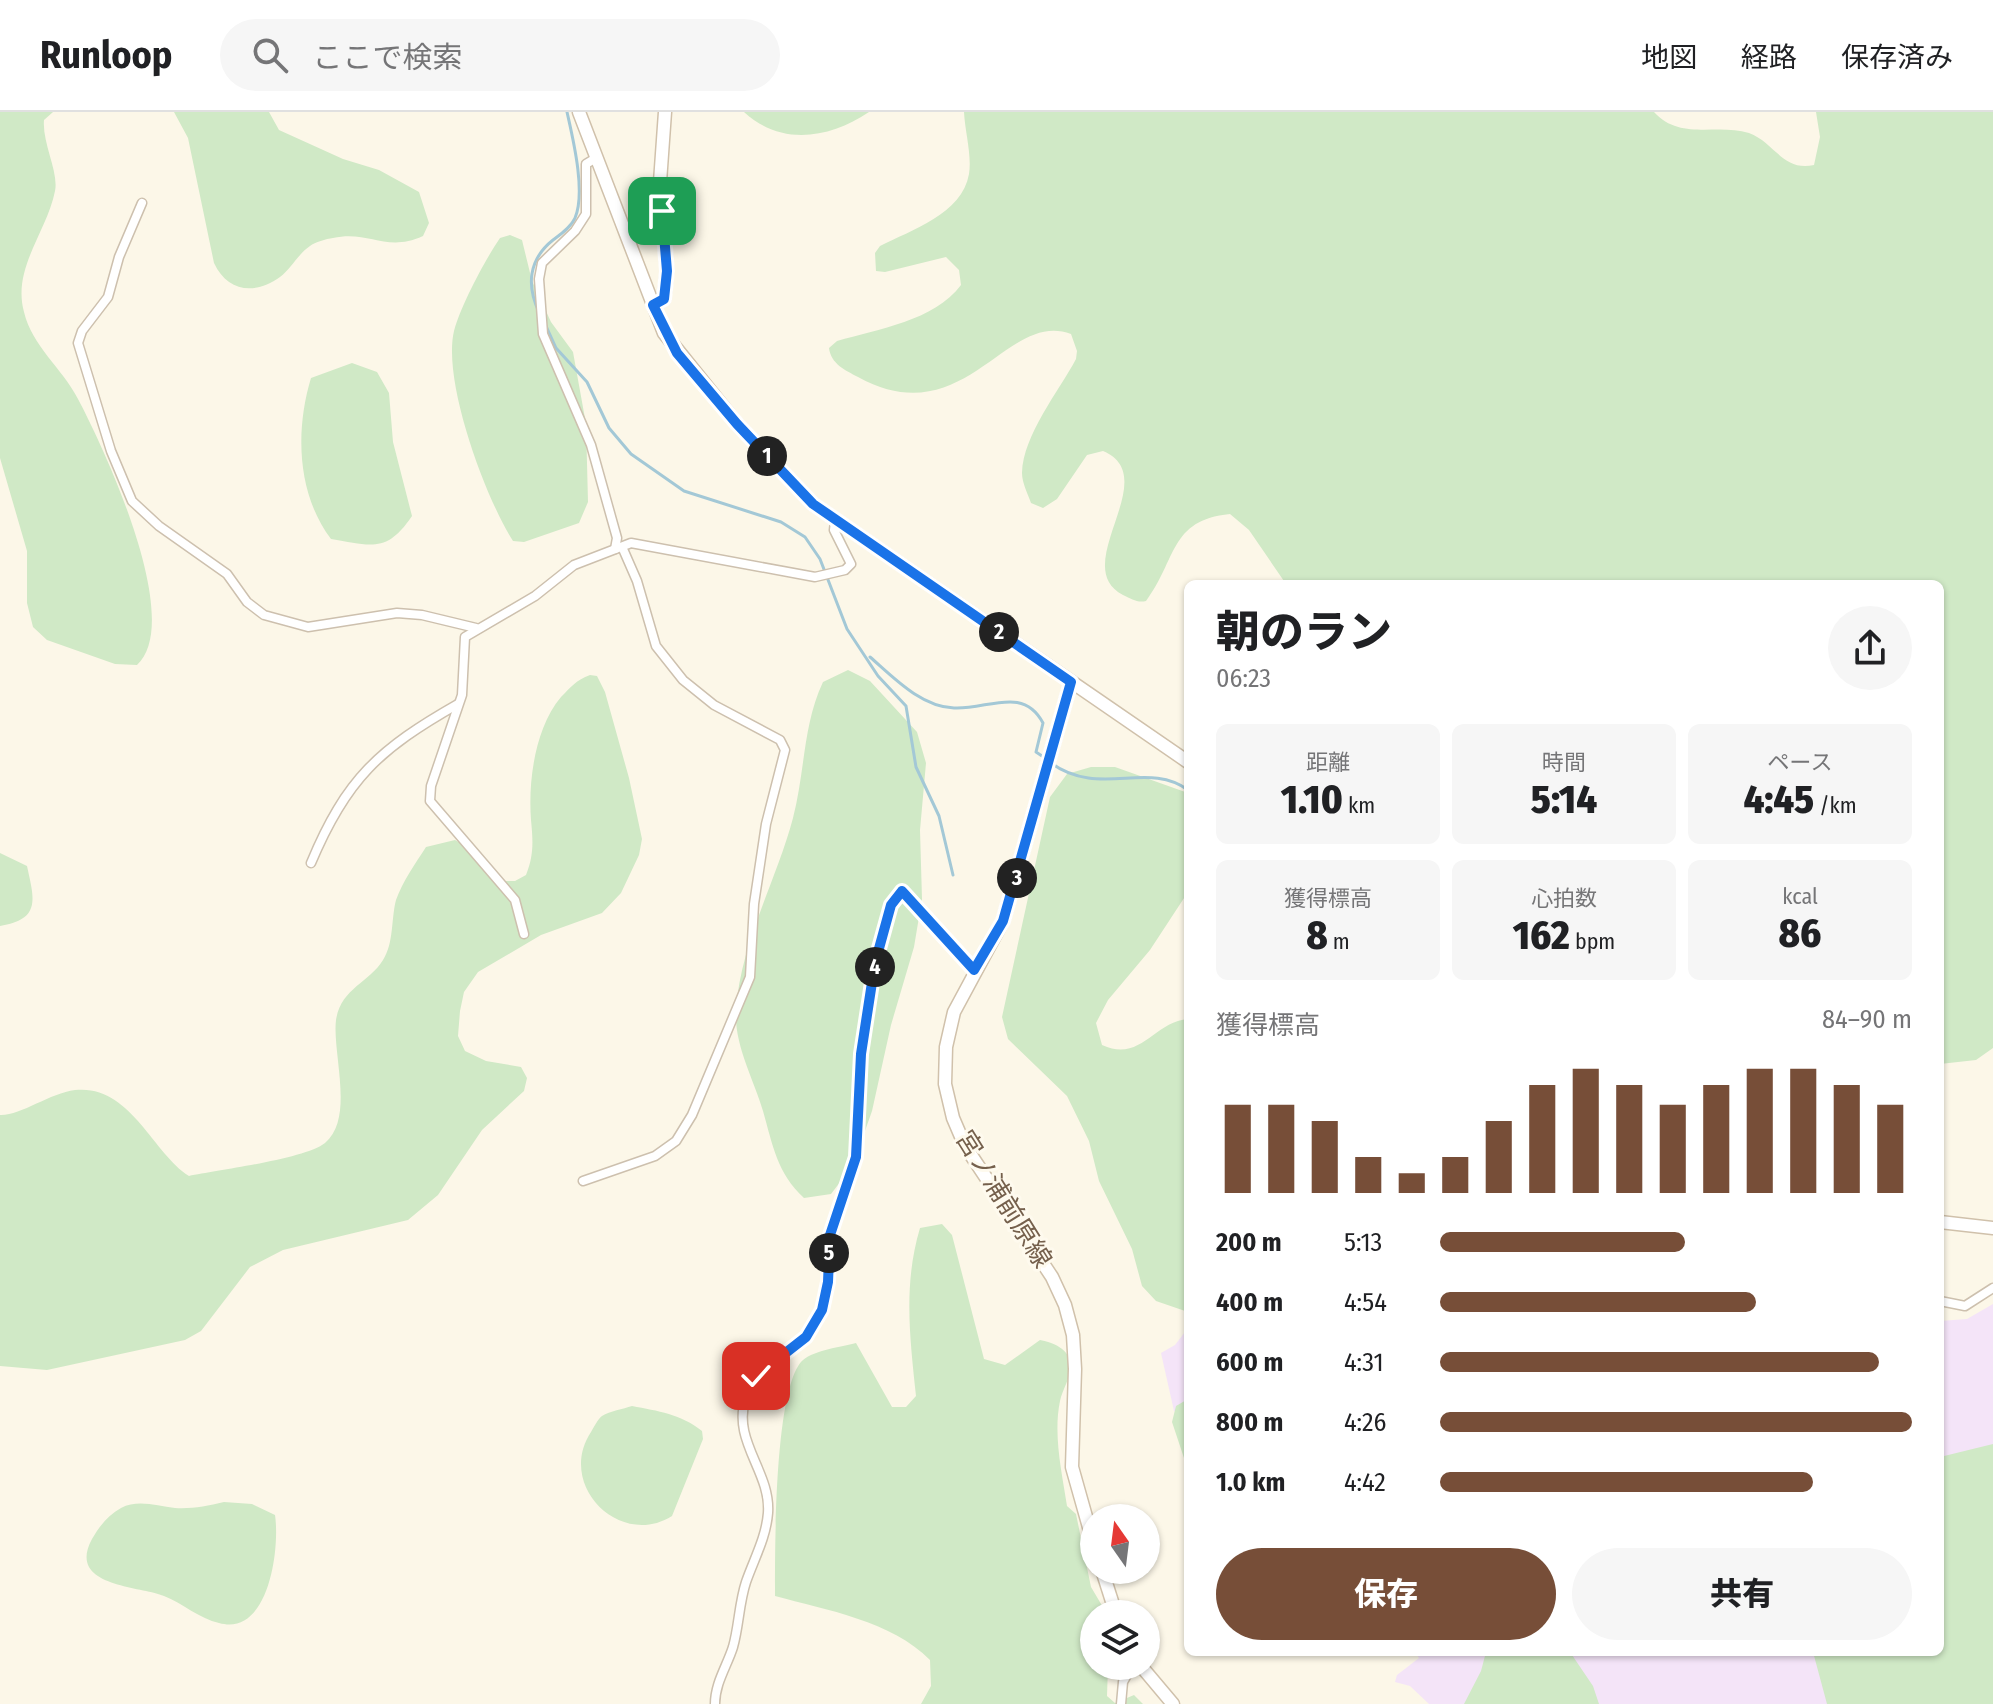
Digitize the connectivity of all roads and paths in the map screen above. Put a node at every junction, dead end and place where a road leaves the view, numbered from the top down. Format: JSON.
{"nodes":[{"id":1,"x":579,"y":112,"type":"edge"},
{"id":2,"x":665,"y":112,"type":"edge"},
{"id":3,"x":596,"y":158,"type":"junction"},
{"id":4,"x":142,"y":203,"type":"dead end"},
{"id":5,"x":653,"y":305,"type":"junction"},
{"id":6,"x":835,"y":521,"type":"junction"},
{"id":7,"x":619,"y":549,"type":"junction"},
{"id":8,"x":476,"y":628,"type":"junction"},
{"id":9,"x":1071,"y":682,"type":"junction"},
{"id":10,"x":458,"y":704,"type":"junction"},
{"id":11,"x":1184,"y":759,"type":"edge"},
{"id":12,"x":311,"y":863,"type":"dead end"},
{"id":13,"x":524,"y":934,"type":"dead end"},
{"id":14,"x":974,"y":970,"type":"junction"},
{"id":15,"x":583,"y":1181,"type":"dead end"},
{"id":16,"x":1944,"y":1222,"type":"edge"},
{"id":17,"x":1993,"y":1228,"type":"edge"},
{"id":18,"x":1993,"y":1288,"type":"edge"},
{"id":19,"x":1944,"y":1302,"type":"edge"},
{"id":20,"x":1082,"y":1504,"type":"edge"},
{"id":21,"x":1124,"y":1680,"type":"edge"},
{"id":22,"x":1153,"y":1680,"type":"edge"},
{"id":23,"x":715,"y":1704,"type":"edge"},
{"id":24,"x":1121,"y":1704,"type":"edge"},
{"id":25,"x":1173,"y":1704,"type":"edge"}],
"edges":[{"from":1,"to":3,"type":"main road"},
{"from":2,"to":5,"type":"main road"},
{"from":3,"to":5,"type":"main road"},
{"from":3,"to":7,"type":"street"},
{"from":4,"to":8,"type":"street"},
{"from":5,"to":6,"type":"main road"},
{"from":6,"to":7,"type":"street"},
{"from":6,"to":9,"type":"main road"},
{"from":7,"to":8,"type":"street"},
{"from":7,"to":15,"type":"street"},
{"from":8,"to":10,"type":"street"},
{"from":9,"to":11,"type":"main road"},
{"from":9,"to":14,"type":"main road","name":"宮ノ浦前原線"},
{"from":10,"to":12,"type":"street"},
{"from":10,"to":13,"type":"street"},
{"from":14,"to":20,"type":"main road","name":"宮ノ浦前原線"},
{"from":14,"to":23,"type":"street"},
{"from":16,"to":17,"type":"main road"},
{"from":18,"to":19,"type":"street"},
{"from":21,"to":24,"type":"street"},
{"from":22,"to":25,"type":"main road"}]}
